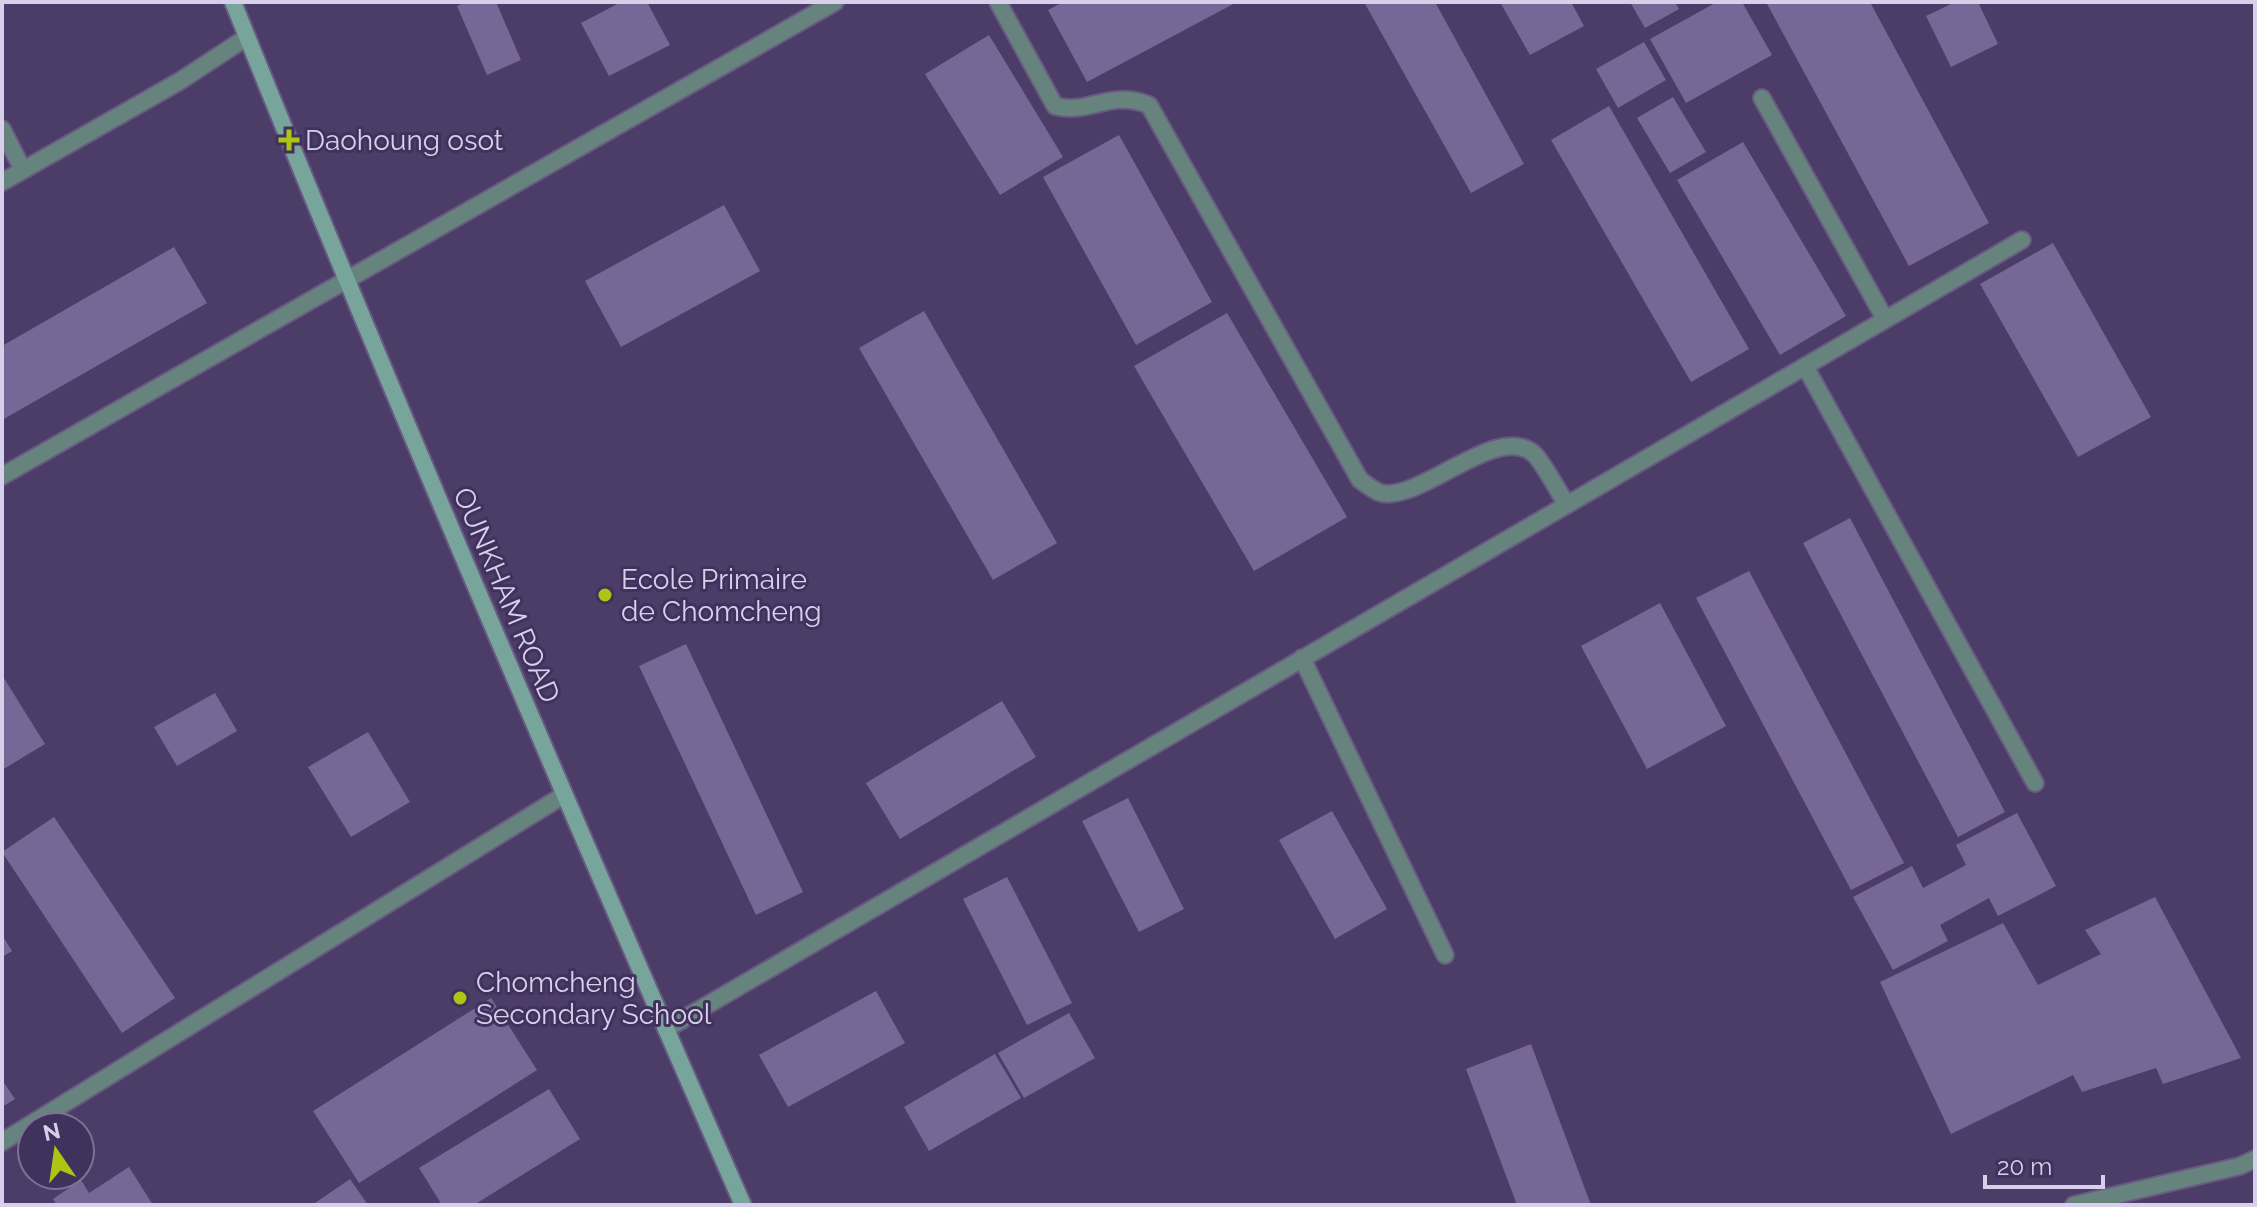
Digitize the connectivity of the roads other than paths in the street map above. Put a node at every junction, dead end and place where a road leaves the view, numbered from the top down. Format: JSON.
{"nodes":[{"id":1,"x":233,"y":2,"type":"edge"},
{"id":2,"x":835,"y":2,"type":"edge"},
{"id":3,"x":998,"y":2,"type":"edge"},
{"id":4,"x":247,"y":37,"type":"junction"},
{"id":5,"x":1762,"y":98,"type":"dead end"},
{"id":6,"x":2,"y":129,"type":"edge"},
{"id":7,"x":23,"y":170,"type":"junction"},
{"id":8,"x":2,"y":182,"type":"edge"},
{"id":9,"x":2022,"y":240,"type":"dead end"},
{"id":10,"x":345,"y":279,"type":"junction"},
{"id":11,"x":1885,"y":319,"type":"junction"},
{"id":12,"x":1805,"y":366,"type":"junction"},
{"id":13,"x":2,"y":476,"type":"edge"},
{"id":14,"x":1567,"y":505,"type":"junction"},
{"id":15,"x":1302,"y":658,"type":"junction"},
{"id":16,"x":2035,"y":783,"type":"dead end"},
{"id":17,"x":564,"y":795,"type":"junction"},
{"id":18,"x":1445,"y":955,"type":"dead end"},
{"id":19,"x":666,"y":1029,"type":"junction"},
{"id":20,"x":2,"y":1142,"type":"edge"},
{"id":21,"x":2255,"y":1159,"type":"edge"},
{"id":22,"x":743,"y":1205,"type":"edge"},
{"id":23,"x":2074,"y":1205,"type":"edge"}],
"edges":[{"from":1,"to":4,"type":"street","name":"OUNKHAM ROAD"},
{"from":2,"to":10,"type":"street"},
{"from":3,"to":14,"type":"street"},
{"from":4,"to":7,"type":"street"},
{"from":4,"to":10,"type":"street","name":"OUNKHAM ROAD"},
{"from":5,"to":11,"type":"street"},
{"from":6,"to":7,"type":"street"},
{"from":7,"to":8,"type":"street"},
{"from":9,"to":11,"type":"street"},
{"from":10,"to":13,"type":"street"},
{"from":10,"to":17,"type":"street","name":"OUNKHAM ROAD"},
{"from":11,"to":12,"type":"street"},
{"from":12,"to":14,"type":"street"},
{"from":12,"to":16,"type":"street"},
{"from":14,"to":15,"type":"street"},
{"from":15,"to":18,"type":"street"},
{"from":15,"to":19,"type":"street"},
{"from":17,"to":19,"type":"street","name":"OUNKHAM ROAD"},
{"from":17,"to":20,"type":"street"},
{"from":19,"to":22,"type":"street","name":"OUNKHAM ROAD"},
{"from":21,"to":23,"type":"street"}]}
